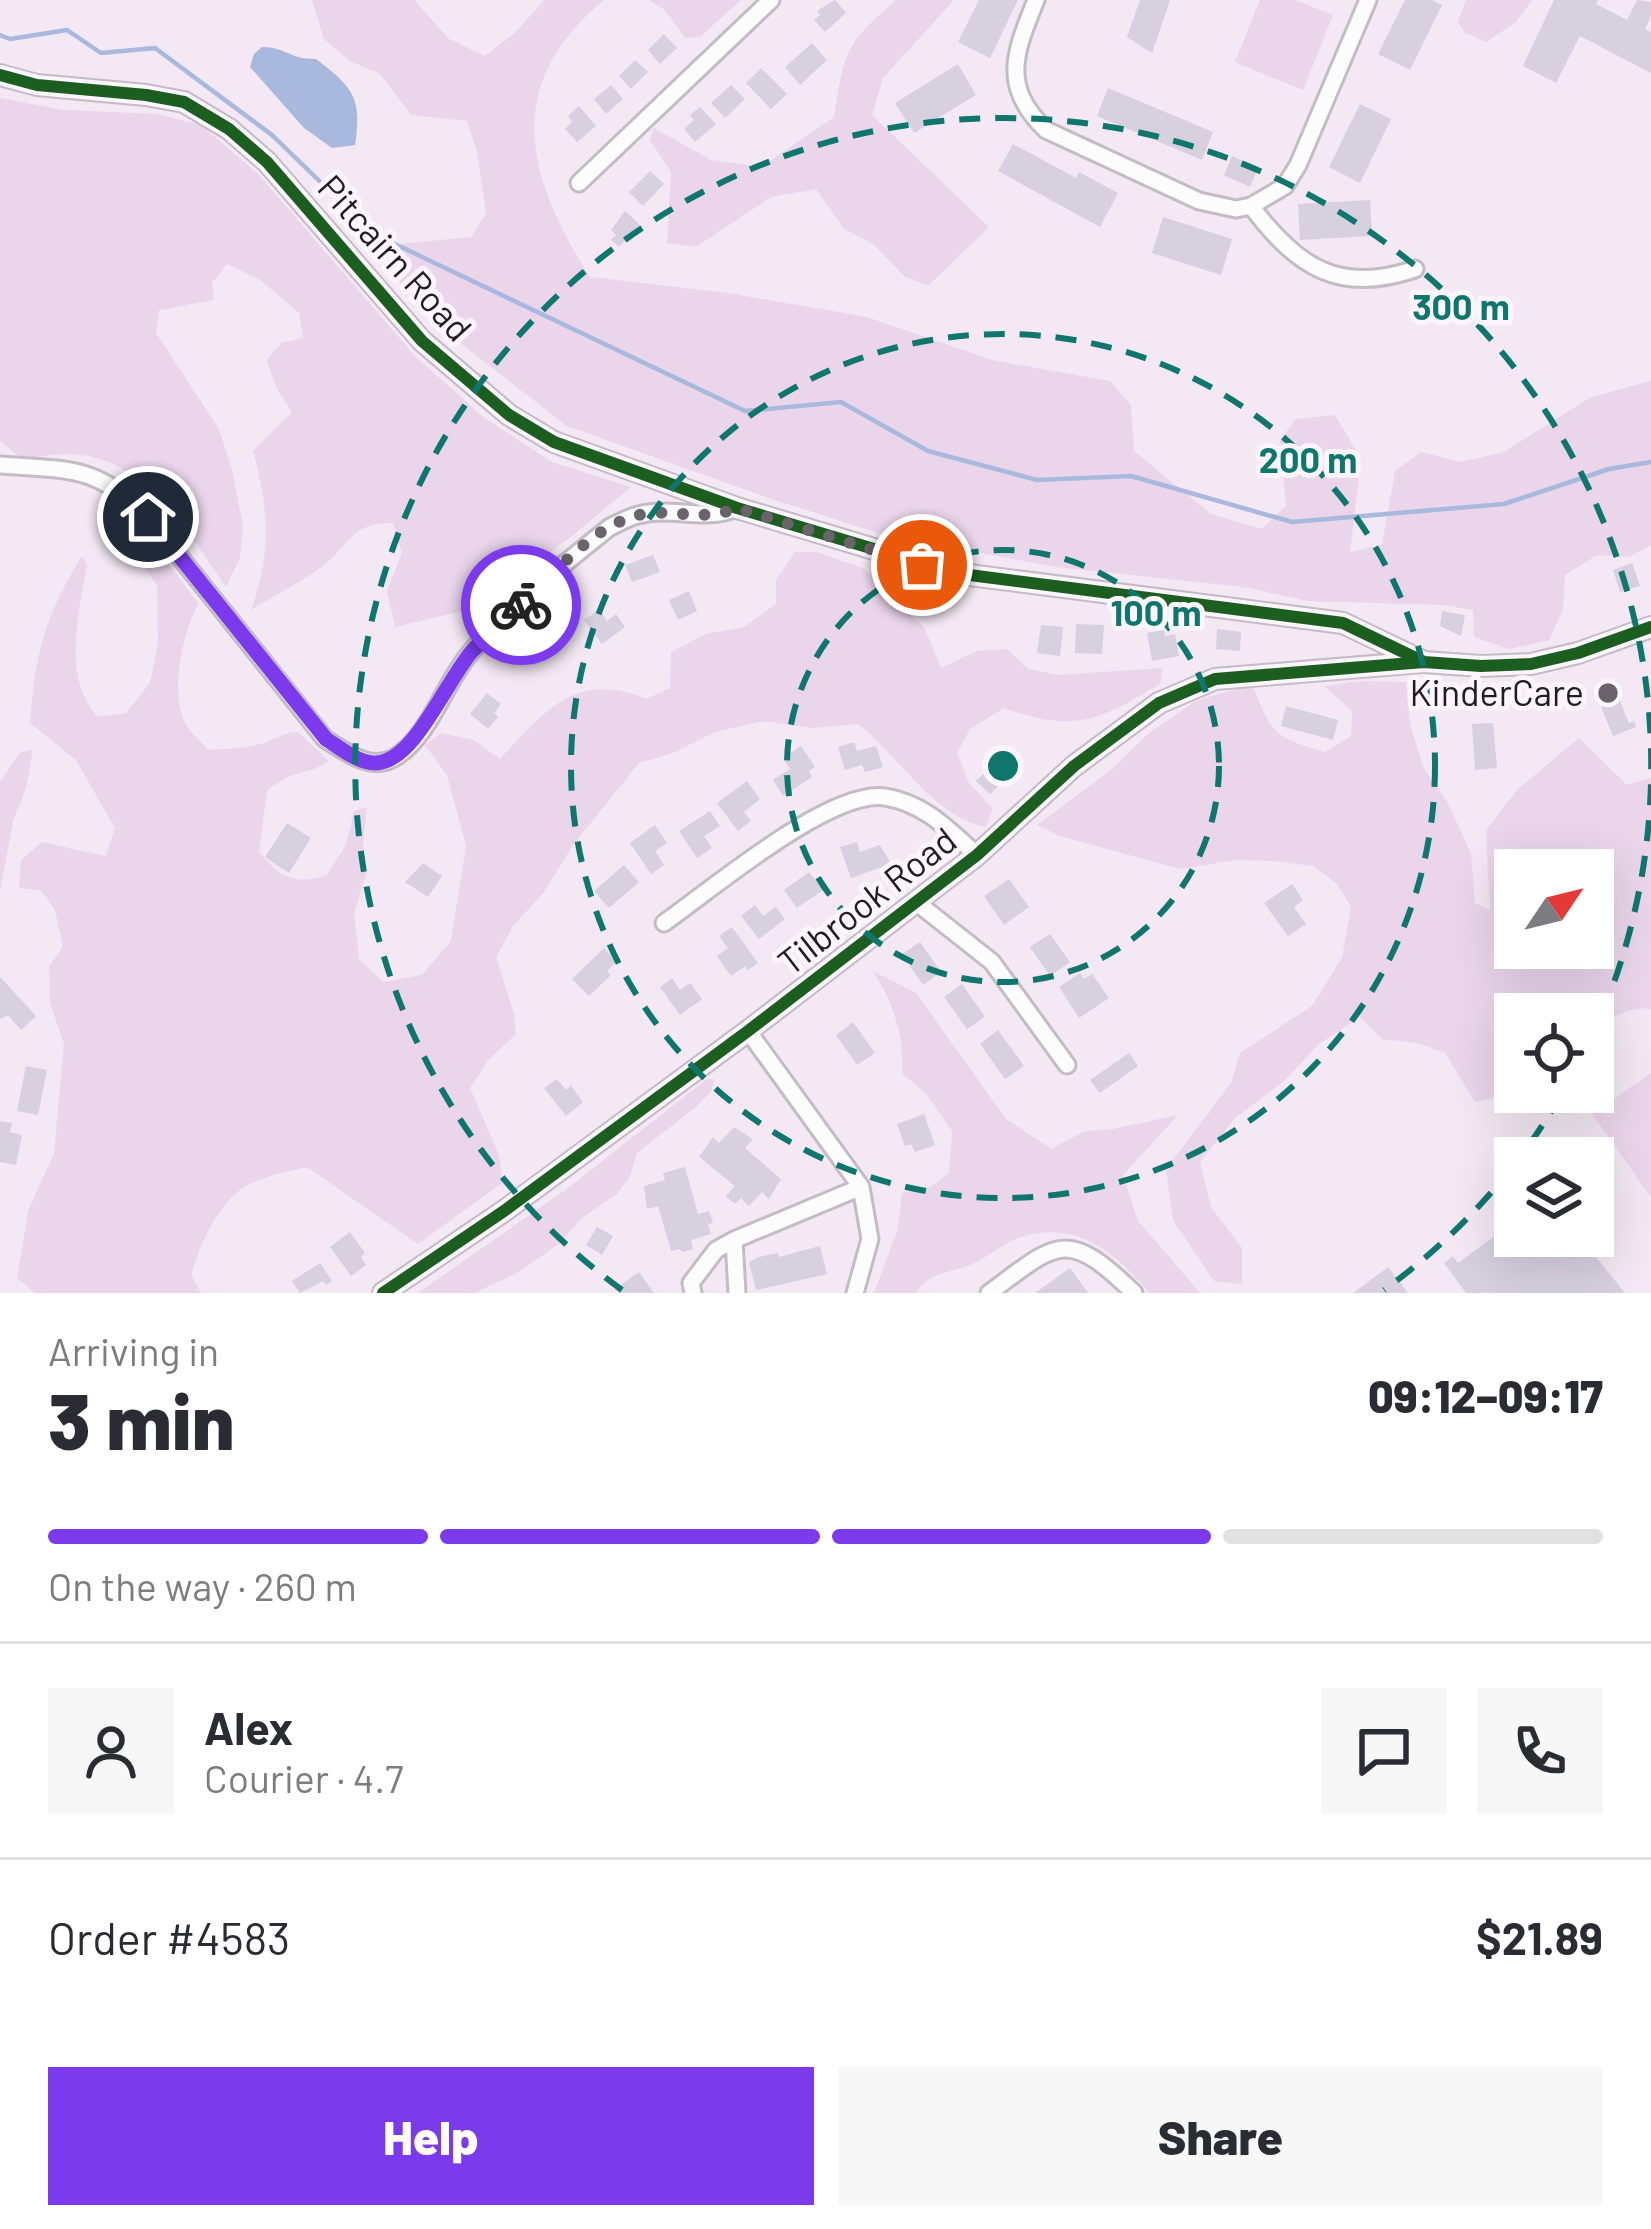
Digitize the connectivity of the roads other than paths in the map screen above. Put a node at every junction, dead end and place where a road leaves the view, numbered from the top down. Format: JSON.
{"nodes":[{"id":1,"x":771,"y":0,"type":"edge"},
{"id":2,"x":1036,"y":0,"type":"edge"},
{"id":3,"x":1368,"y":0,"type":"edge"},
{"id":4,"x":0,"y":75,"type":"edge"},
{"id":5,"x":580,"y":183,"type":"dead end"},
{"id":6,"x":1251,"y":206,"type":"junction"},
{"id":7,"x":1415,"y":268,"type":"dead end"},
{"id":8,"x":0,"y":465,"type":"edge"},
{"id":9,"x":737,"y":508,"type":"junction"},
{"id":10,"x":1651,"y":627,"type":"edge"},
{"id":11,"x":1424,"y":662,"type":"junction"},
{"id":12,"x":977,"y":855,"type":"junction"},
{"id":13,"x":916,"y":902,"type":"junction"},
{"id":14,"x":664,"y":923,"type":"dead end"},
{"id":15,"x":748,"y":1031,"type":"junction"},
{"id":16,"x":1067,"y":1065,"type":"dead end"},
{"id":17,"x":861,"y":1187,"type":"junction"},
{"id":18,"x":734,"y":1240,"type":"junction"},
{"id":19,"x":383,"y":1293,"type":"edge"},
{"id":20,"x":693,"y":1293,"type":"edge"},
{"id":21,"x":736,"y":1293,"type":"edge"},
{"id":22,"x":855,"y":1293,"type":"edge"},
{"id":23,"x":989,"y":1293,"type":"edge"},
{"id":24,"x":1134,"y":1293,"type":"edge"}],
"edges":[{"from":1,"to":5,"type":"street"},
{"from":2,"to":6,"type":"street"},
{"from":3,"to":6,"type":"street"},
{"from":4,"to":9,"type":"street","name":"Pitcairn Road"},
{"from":6,"to":7,"type":"street"},
{"from":8,"to":9,"type":"street"},
{"from":9,"to":11,"type":"street","name":"Pitcairn Road"},
{"from":10,"to":11,"type":"street","name":"Pitcairn Road"},
{"from":11,"to":12,"type":"street","name":"Tilbrook Road"},
{"from":12,"to":13,"type":"street","name":"Tilbrook Road"},
{"from":12,"to":14,"type":"street"},
{"from":13,"to":15,"type":"street","name":"Tilbrook Road"},
{"from":13,"to":16,"type":"street"},
{"from":15,"to":17,"type":"street"},
{"from":15,"to":19,"type":"street","name":"Tilbrook Road"},
{"from":17,"to":18,"type":"street"},
{"from":17,"to":22,"type":"street"},
{"from":18,"to":20,"type":"street"},
{"from":18,"to":21,"type":"street"},
{"from":23,"to":24,"type":"street"}]}
